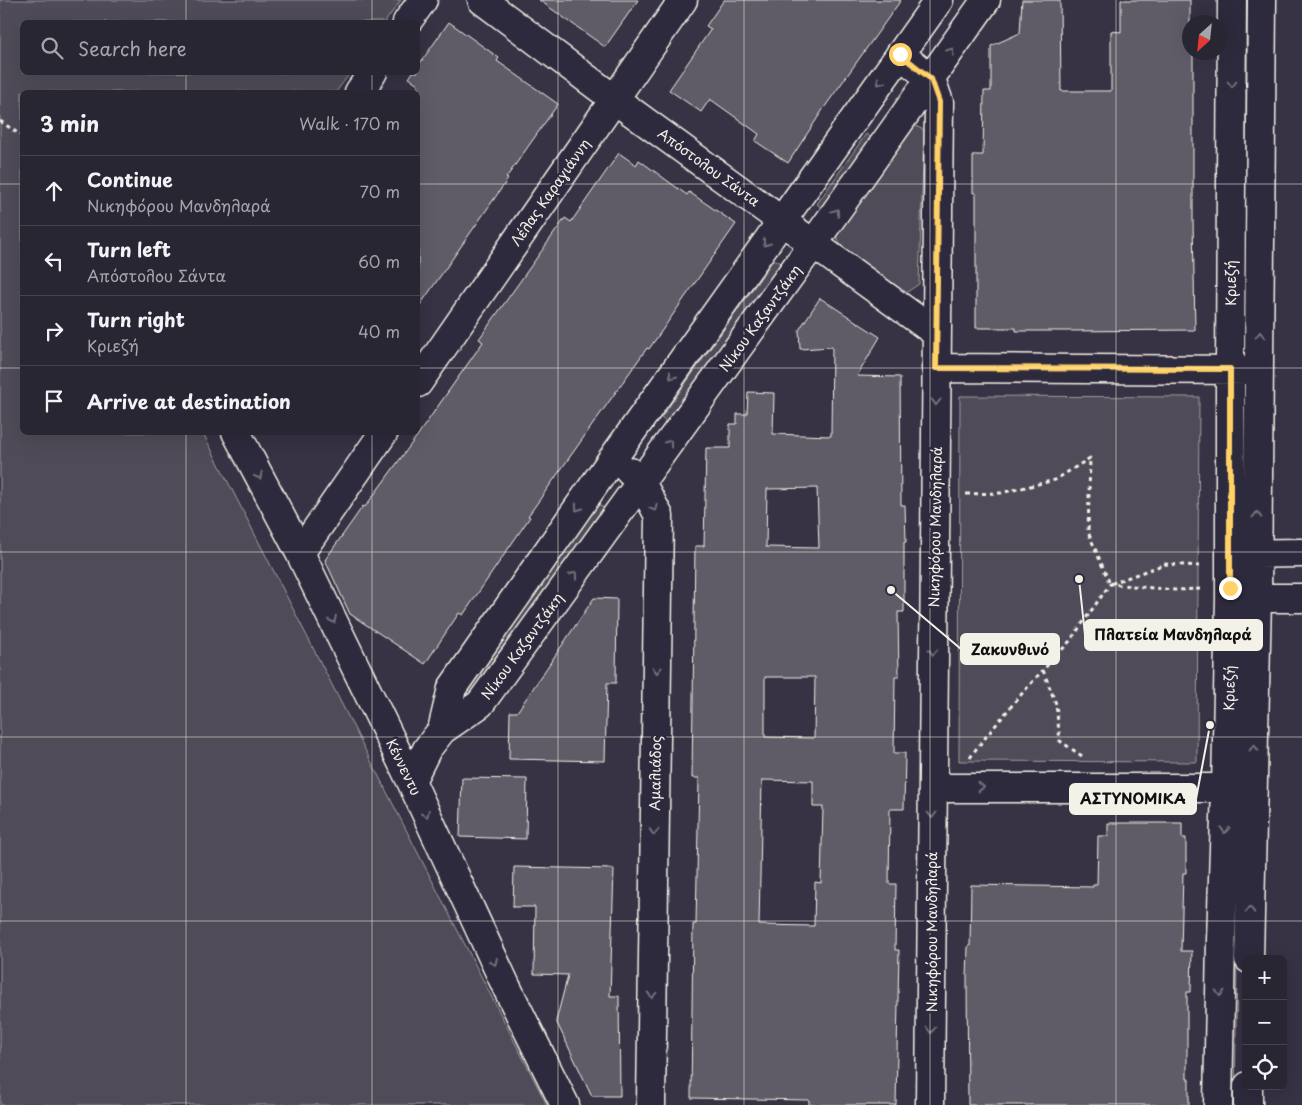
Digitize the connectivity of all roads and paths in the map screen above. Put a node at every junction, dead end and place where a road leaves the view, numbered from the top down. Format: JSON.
{"nodes":[{"id":1,"x":423,"y":0,"type":"edge"},
{"id":2,"x":482,"y":0,"type":"edge"},
{"id":3,"x":683,"y":0,"type":"edge"},
{"id":4,"x":939,"y":0,"type":"edge"},
{"id":5,"x":986,"y":0,"type":"edge"},
{"id":6,"x":1232,"y":0,"type":"edge"},
{"id":7,"x":1262,"y":0,"type":"edge"},
{"id":8,"x":408,"y":20,"type":"edge"},
{"id":9,"x":900,"y":54,"type":"junction"},
{"id":10,"x":371,"y":75,"type":"edge"},
{"id":11,"x":931,"y":79,"type":"junction"},
{"id":12,"x":360,"y":90,"type":"edge"},
{"id":13,"x":614,"y":99,"type":"junction"},
{"id":14,"x":0,"y":121,"type":"edge"},
{"id":15,"x":20,"y":135,"type":"edge"},
{"id":16,"x":782,"y":220,"type":"junction"},
{"id":17,"x":813,"y":244,"type":"junction"},
{"id":18,"x":936,"y":333,"type":"junction"},
{"id":19,"x":936,"y":368,"type":"junction"},
{"id":20,"x":1230,"y":369,"type":"junction"},
{"id":21,"x":1260,"y":371,"type":"junction"},
{"id":22,"x":420,"y":380,"type":"edge"},
{"id":23,"x":238,"y":435,"type":"edge"},
{"id":24,"x":382,"y":435,"type":"edge"},
{"id":25,"x":613,"y":458,"type":"junction"},
{"id":26,"x":641,"y":482,"type":"junction"},
{"id":27,"x":964,"y":494,"type":"dead end"},
{"id":28,"x":300,"y":553,"type":"junction"},
{"id":29,"x":1302,"y":553,"type":"edge"},
{"id":30,"x":1232,"y":558,"type":"junction"},
{"id":31,"x":1110,"y":584,"type":"junction"},
{"id":32,"x":1219,"y":593,"type":"junction"},
{"id":33,"x":1258,"y":598,"type":"junction"},
{"id":34,"x":1302,"y":598,"type":"edge"},
{"id":35,"x":1043,"y":670,"type":"junction"},
{"id":36,"x":442,"y":730,"type":"junction"},
{"id":37,"x":1089,"y":761,"type":"dead end"},
{"id":38,"x":967,"y":764,"type":"dead end"},
{"id":39,"x":410,"y":781,"type":"junction"},
{"id":40,"x":933,"y":788,"type":"junction"},
{"id":41,"x":1226,"y":788,"type":"junction"},
{"id":42,"x":1250,"y":955,"type":"edge"},
{"id":43,"x":1248,"y":1090,"type":"edge"},
{"id":44,"x":565,"y":1105,"type":"edge"},
{"id":45,"x":651,"y":1105,"type":"edge"},
{"id":46,"x":930,"y":1105,"type":"edge"},
{"id":47,"x":1218,"y":1105,"type":"edge"},
{"id":48,"x":1248,"y":1105,"type":"edge"}],
"edges":[{"from":1,"to":8,"type":"street"},
{"from":2,"to":13,"type":"street","name":"Απόστολου Σάντα"},
{"from":3,"to":13,"type":"street","name":"Λέλας Καραγιάννη"},
{"from":4,"to":9,"type":"street"},
{"from":11,"to":5,"type":"street","name":"Νίκου Καζαντζάκη","one_way":true},
{"from":6,"to":20,"type":"street","name":"Κριεζή","one_way":true},
{"from":21,"to":7,"type":"street","name":"Κριεζή","one_way":true},
{"from":9,"to":11,"type":"street"},
{"from":9,"to":16,"type":"street","one_way":true},
{"from":10,"to":12,"type":"street"},
{"from":17,"to":11,"type":"street","name":"Νίκου Καζαντζάκη","one_way":true},
{"from":11,"to":18,"type":"street","name":"Νικηφόρου Μανδηλαρά"},
{"from":13,"to":16,"type":"street","name":"Απόστολου Σάντα"},
{"from":13,"to":22,"type":"street","name":"Λέλας Καραγιάννη"},
{"from":14,"to":15,"type":"path"},
{"from":16,"to":17,"type":"street","name":"Απόστολου Σάντα"},
{"from":16,"to":25,"type":"street","one_way":true},
{"from":17,"to":18,"type":"street","name":"Απόστολου Σάντα"},
{"from":26,"to":17,"type":"street","name":"Νίκου Καζαντζάκη","one_way":true},
{"from":18,"to":19,"type":"street","name":"Νικηφόρου Μανδηλαρά"},
{"from":19,"to":20,"type":"street"},
{"from":19,"to":40,"type":"street","name":"Νικηφόρου Μανδηλαρά","one_way":true},
{"from":20,"to":21,"type":"street"},
{"from":20,"to":30,"type":"street","name":"Κριεζή"},
{"from":30,"to":21,"type":"street","name":"Κριεζή","one_way":true},
{"from":23,"to":28,"type":"street","name":"Κέννεντυ","one_way":true},
{"from":24,"to":28,"type":"street"},
{"from":25,"to":26,"type":"street","name":"Αμαλιάδος"},
{"from":25,"to":36,"type":"street","one_way":true},
{"from":36,"to":26,"type":"street","name":"Νίκου Καζαντζάκη","one_way":true},
{"from":26,"to":45,"type":"street","name":"Αμαλιάδος","one_way":true},
{"from":27,"to":31,"type":"path"},
{"from":28,"to":39,"type":"street","name":"Κέννεντυ","one_way":true},
{"from":29,"to":30,"type":"street"},
{"from":30,"to":31,"type":"path"},
{"from":30,"to":32,"type":"street","name":"Κριεζή"},
{"from":30,"to":33,"type":"street","name":"Κριεζή"},
{"from":31,"to":32,"type":"path"},
{"from":31,"to":35,"type":"path"},
{"from":32,"to":33,"type":"street"},
{"from":32,"to":41,"type":"street","name":"Κριεζή"},
{"from":33,"to":34,"type":"street"},
{"from":42,"to":33,"type":"street","name":"Κριεζή","one_way":true},
{"from":35,"to":37,"type":"path"},
{"from":35,"to":38,"type":"path"},
{"from":36,"to":39,"type":"street"},
{"from":39,"to":44,"type":"street","name":"Κέννεντυ","one_way":true},
{"from":40,"to":41,"type":"street","one_way":true},
{"from":40,"to":46,"type":"street","name":"Νικηφόρου Μανδηλαρά","one_way":true},
{"from":41,"to":47,"type":"street","name":"Κριεζή","one_way":true},
{"from":43,"to":48,"type":"street"}]}
